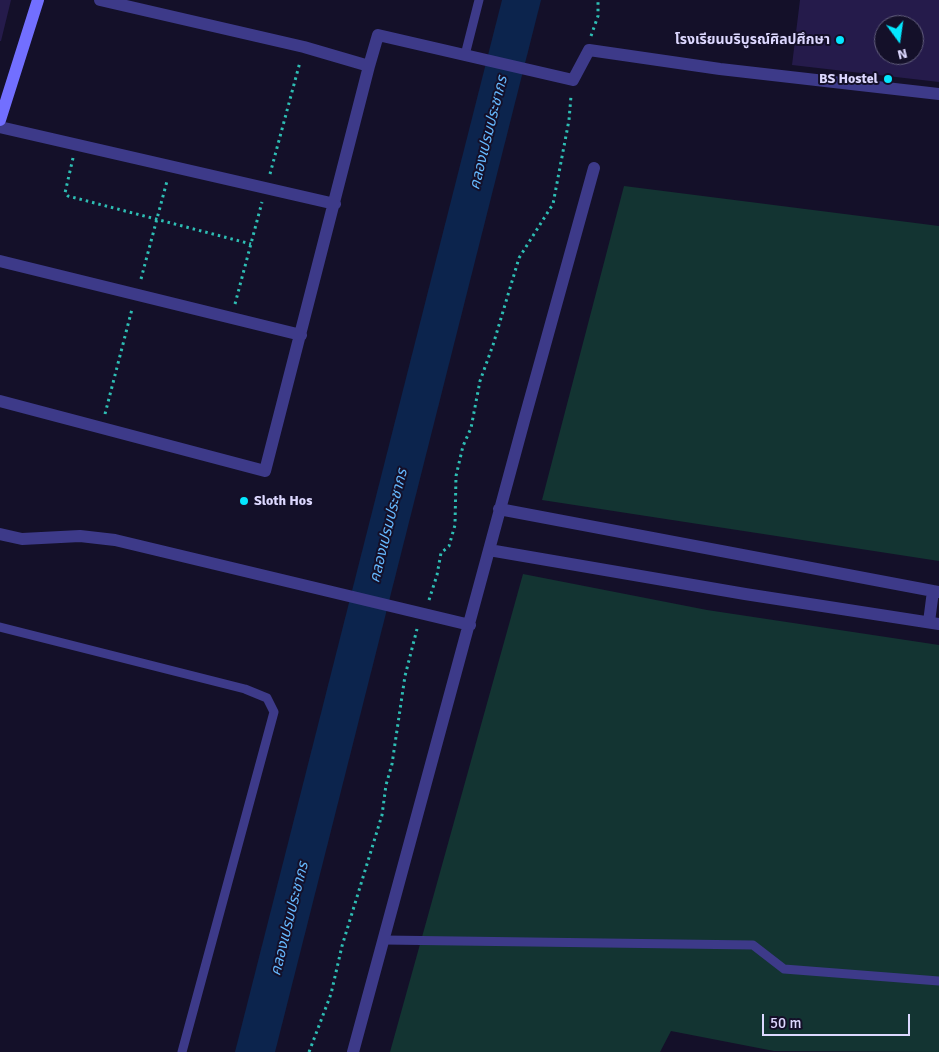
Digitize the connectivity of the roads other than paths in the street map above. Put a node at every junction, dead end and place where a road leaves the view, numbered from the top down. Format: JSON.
{"nodes":[{"id":1,"x":38,"y":0,"type":"edge"},
{"id":2,"x":100,"y":0,"type":"edge"},
{"id":3,"x":479,"y":0,"type":"edge"},
{"id":4,"x":465,"y":55,"type":"junction"},
{"id":5,"x":369,"y":66,"type":"junction"},
{"id":6,"x":939,"y":94,"type":"edge"},
{"id":7,"x":0,"y":120,"type":"edge"},
{"id":8,"x":0,"y":127,"type":"edge"},
{"id":9,"x":594,"y":168,"type":"dead end"},
{"id":10,"x":335,"y":204,"type":"junction"},
{"id":11,"x":0,"y":261,"type":"edge"},
{"id":12,"x":300,"y":335,"type":"junction"},
{"id":13,"x":0,"y":401,"type":"edge"},
{"id":14,"x":499,"y":509,"type":"junction"},
{"id":15,"x":0,"y":534,"type":"edge"},
{"id":16,"x":489,"y":550,"type":"junction"},
{"id":17,"x":936,"y":591,"type":"edge"},
{"id":18,"x":934,"y":623,"type":"edge"},
{"id":19,"x":470,"y":625,"type":"junction"},
{"id":20,"x":0,"y":627,"type":"edge"},
{"id":21,"x":384,"y":940,"type":"junction"},
{"id":22,"x":939,"y":981,"type":"edge"},
{"id":23,"x":182,"y":1052,"type":"edge"},
{"id":24,"x":353,"y":1052,"type":"edge"}],
"edges":[{"from":1,"to":7,"type":"main road"},
{"from":2,"to":5,"type":"street"},
{"from":3,"to":4,"type":"lane"},
{"from":4,"to":5,"type":"street"},
{"from":4,"to":6,"type":"street"},
{"from":5,"to":10,"type":"street"},
{"from":8,"to":10,"type":"street"},
{"from":9,"to":14,"type":"street"},
{"from":10,"to":12,"type":"street"},
{"from":11,"to":12,"type":"street"},
{"from":12,"to":13,"type":"street"},
{"from":14,"to":16,"type":"street"},
{"from":14,"to":17,"type":"street"},
{"from":15,"to":19,"type":"street"},
{"from":16,"to":18,"type":"street"},
{"from":16,"to":19,"type":"street"},
{"from":17,"to":18,"type":"street"},
{"from":19,"to":21,"type":"street"},
{"from":20,"to":23,"type":"lane"},
{"from":21,"to":22,"type":"lane"},
{"from":21,"to":24,"type":"street"}]}
